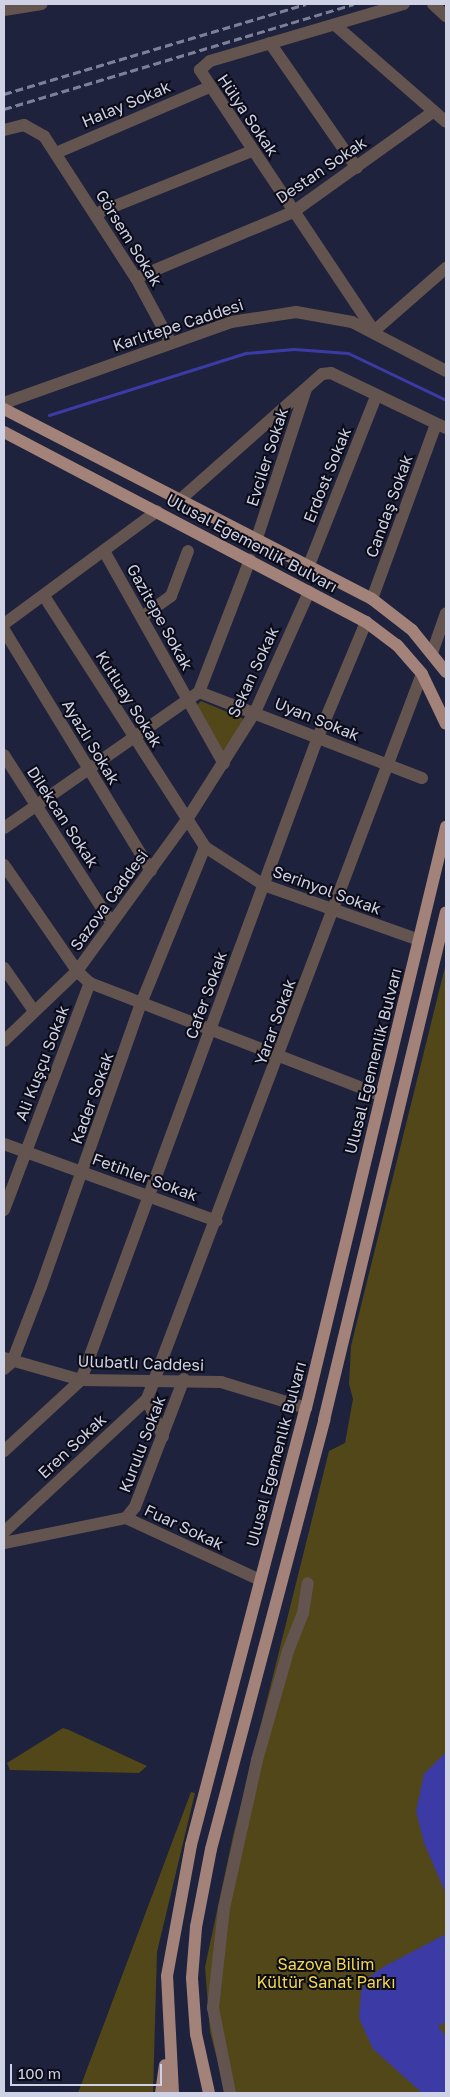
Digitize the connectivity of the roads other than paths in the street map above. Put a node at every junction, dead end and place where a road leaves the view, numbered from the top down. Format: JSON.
{"nodes":[{"id":1,"x":42,"y":4,"type":"edge"},
{"id":2,"x":404,"y":4,"type":"edge"},
{"id":3,"x":433,"y":4,"type":"edge"},
{"id":4,"x":4,"y":10,"type":"edge"},
{"id":5,"x":446,"y":16,"type":"edge"},
{"id":6,"x":335,"y":26,"type":"junction"},
{"id":7,"x":270,"y":43,"type":"junction"},
{"id":8,"x":209,"y":87,"type":"junction"},
{"id":9,"x":434,"y":111,"type":"junction"},
{"id":10,"x":446,"y":122,"type":"edge"},
{"id":11,"x":4,"y":130,"type":"edge"},
{"id":12,"x":252,"y":151,"type":"junction"},
{"id":13,"x":56,"y":153,"type":"junction"},
{"id":14,"x":357,"y":168,"type":"junction"},
{"id":15,"x":293,"y":212,"type":"junction"},
{"id":16,"x":95,"y":214,"type":"junction"},
{"id":17,"x":446,"y":268,"type":"edge"},
{"id":18,"x":136,"y":278,"type":"junction"},
{"id":19,"x":374,"y":331,"type":"junction"},
{"id":20,"x":171,"y":343,"type":"junction"},
{"id":21,"x":446,"y":371,"type":"edge"},
{"id":22,"x":307,"y":387,"type":"junction"},
{"id":23,"x":376,"y":397,"type":"junction"},
{"id":24,"x":4,"y":404,"type":"edge"},
{"id":25,"x":4,"y":410,"type":"edge"},
{"id":26,"x":441,"y":426,"type":"edge"},
{"id":27,"x":4,"y":432,"type":"edge"},
{"id":28,"x":182,"y":498,"type":"junction"},
{"id":29,"x":157,"y":511,"type":"junction"},
{"id":30,"x":257,"y":538,"type":"junction"},
{"id":31,"x":104,"y":551,"type":"junction"},
{"id":32,"x":188,"y":551,"type":"dead end"},
{"id":33,"x":250,"y":560,"type":"junction"},
{"id":34,"x":309,"y":565,"type":"junction"},
{"id":35,"x":309,"y":592,"type":"junction"},
{"id":36,"x":44,"y":596,"type":"junction"},
{"id":37,"x":372,"y":599,"type":"junction"},
{"id":38,"x":446,"y":613,"type":"edge"},
{"id":39,"x":142,"y":617,"type":"junction"},
{"id":40,"x":366,"y":622,"type":"junction"},
{"id":41,"x":4,"y":624,"type":"edge"},
{"id":42,"x":4,"y":630,"type":"edge"},
{"id":43,"x":432,"y":652,"type":"junction"},
{"id":44,"x":446,"y":672,"type":"edge"},
{"id":45,"x":422,"y":674,"type":"junction"},
{"id":46,"x":199,"y":692,"type":"junction"},
{"id":47,"x":188,"y":699,"type":"junction"},
{"id":48,"x":255,"y":712,"type":"junction"},
{"id":49,"x":446,"y":724,"type":"edge"},
{"id":50,"x":133,"y":735,"type":"junction"},
{"id":51,"x":318,"y":737,"type":"junction"},
{"id":52,"x":4,"y":755,"type":"edge"},
{"id":53,"x":224,"y":764,"type":"junction"},
{"id":54,"x":385,"y":764,"type":"junction"},
{"id":55,"x":87,"y":768,"type":"junction"},
{"id":56,"x":422,"y":778,"type":"dead end"},
{"id":57,"x":37,"y":805,"type":"junction"},
{"id":58,"x":186,"y":821,"type":"junction"},
{"id":59,"x":446,"y":827,"type":"edge"},
{"id":60,"x":4,"y":828,"type":"edge"},
{"id":61,"x":205,"y":847,"type":"junction"},
{"id":62,"x":4,"y":865,"type":"edge"},
{"id":63,"x":151,"y":871,"type":"junction"},
{"id":64,"x":264,"y":886,"type":"junction"},
{"id":65,"x":333,"y":908,"type":"junction"},
{"id":66,"x":446,"y":912,"type":"edge"},
{"id":67,"x":110,"y":922,"type":"junction"},
{"id":68,"x":419,"y":940,"type":"junction"},
{"id":69,"x":4,"y":968,"type":"edge"},
{"id":70,"x":77,"y":971,"type":"junction"},
{"id":71,"x":90,"y":983,"type":"junction"},
{"id":72,"x":140,"y":1006,"type":"junction"},
{"id":73,"x":34,"y":1011,"type":"junction"},
{"id":74,"x":210,"y":1030,"type":"junction"},
{"id":75,"x":4,"y":1041,"type":"edge"},
{"id":76,"x":280,"y":1056,"type":"junction"},
{"id":77,"x":381,"y":1095,"type":"junction"},
{"id":78,"x":4,"y":1144,"type":"edge"},
{"id":79,"x":26,"y":1152,"type":"junction"},
{"id":80,"x":83,"y":1171,"type":"junction"},
{"id":81,"x":149,"y":1196,"type":"junction"},
{"id":82,"x":4,"y":1210,"type":"edge"},
{"id":83,"x":217,"y":1221,"type":"junction"},
{"id":84,"x":6,"y":1363,"type":"edge"},
{"id":85,"x":184,"y":1379,"type":"junction"},
{"id":86,"x":82,"y":1380,"type":"junction"},
{"id":87,"x":156,"y":1380,"type":"junction"},
{"id":88,"x":147,"y":1399,"type":"junction"},
{"id":89,"x":306,"y":1408,"type":"junction"},
{"id":90,"x":163,"y":1438,"type":"junction"},
{"id":91,"x":4,"y":1452,"type":"edge"},
{"id":92,"x":126,"y":1518,"type":"junction"},
{"id":93,"x":4,"y":1532,"type":"edge"},
{"id":94,"x":4,"y":1543,"type":"edge"},
{"id":95,"x":260,"y":1580,"type":"junction"},
{"id":96,"x":308,"y":1583,"type":"dead end"},
{"id":97,"x":168,"y":2038,"type":"junction"},
{"id":98,"x":160,"y":2093,"type":"edge"},
{"id":99,"x":173,"y":2093,"type":"edge"},
{"id":100,"x":209,"y":2093,"type":"edge"},
{"id":101,"x":230,"y":2093,"type":"edge"}],
"edges":[{"from":1,"to":4,"type":"street"},
{"from":2,"to":6,"type":"street","name":"Hülya Sokak"},
{"from":3,"to":5,"type":"street"},
{"from":6,"to":7,"type":"street","name":"Hülya Sokak"},
{"from":6,"to":9,"type":"street"},
{"from":7,"to":8,"type":"street","name":"Hülya Sokak"},
{"from":7,"to":14,"type":"street"},
{"from":8,"to":12,"type":"street","name":"Hülya Sokak"},
{"from":8,"to":13,"type":"street","name":"Halay Sokak"},
{"from":9,"to":10,"type":"street"},
{"from":9,"to":14,"type":"street","name":"Destan Sokak"},
{"from":11,"to":13,"type":"street","name":"Görsem Sokak"},
{"from":12,"to":15,"type":"street","name":"Hülya Sokak"},
{"from":12,"to":16,"type":"street"},
{"from":13,"to":16,"type":"street","name":"Görsem Sokak"},
{"from":14,"to":15,"type":"street","name":"Destan Sokak"},
{"from":15,"to":18,"type":"street","name":"Destan Sokak"},
{"from":15,"to":19,"type":"street","name":"Hülya Sokak"},
{"from":16,"to":18,"type":"street","name":"Görsem Sokak"},
{"from":17,"to":19,"type":"street"},
{"from":18,"to":20,"type":"street","name":"Görsem Sokak"},
{"from":19,"to":20,"type":"street","name":"Karlıtepe Caddesi"},
{"from":19,"to":21,"type":"street","name":"Karlıtepe Caddesi"},
{"from":20,"to":24,"type":"street","name":"Karlıtepe Caddesi"},
{"from":22,"to":23,"type":"street"},
{"from":22,"to":28,"type":"street"},
{"from":22,"to":30,"type":"street","name":"Evciler Sokak"},
{"from":23,"to":26,"type":"street"},
{"from":23,"to":34,"type":"street","name":"Erdost Sokak"},
{"from":25,"to":28,"type":"main road","name":"Ulusal Egemenlik Bulvarı"},
{"from":26,"to":37,"type":"street","name":"Candaş Sokak"},
{"from":27,"to":29,"type":"main road","name":"Ulusal Egemenlik Bulvarı"},
{"from":28,"to":29,"type":"main road"},
{"from":28,"to":30,"type":"main road","name":"Ulusal Egemenlik Bulvarı"},
{"from":29,"to":31,"type":"street"},
{"from":29,"to":33,"type":"main road","name":"Ulusal Egemenlik Bulvarı"},
{"from":30,"to":34,"type":"main road","name":"Ulusal Egemenlik Bulvarı"},
{"from":31,"to":36,"type":"street"},
{"from":31,"to":39,"type":"street","name":"Gazitepe Sokak"},
{"from":32,"to":39,"type":"street"},
{"from":33,"to":35,"type":"main road","name":"Ulusal Egemenlik Bulvarı"},
{"from":33,"to":46,"type":"street"},
{"from":34,"to":37,"type":"main road","name":"Ulusal Egemenlik Bulvarı"},
{"from":35,"to":40,"type":"main road","name":"Ulusal Egemenlik Bulvarı"},
{"from":35,"to":48,"type":"street","name":"Sekan Sokak"},
{"from":36,"to":41,"type":"street"},
{"from":36,"to":50,"type":"street","name":"Kutluay Sokak"},
{"from":37,"to":43,"type":"main road","name":"Ulusal Egemenlik Bulvarı"},
{"from":38,"to":43,"type":"street"},
{"from":39,"to":47,"type":"street","name":"Gazitepe Sokak"},
{"from":40,"to":45,"type":"main road","name":"Ulusal Egemenlik Bulvarı"},
{"from":40,"to":51,"type":"street","name":"Cafer Sokak"},
{"from":42,"to":55,"type":"street","name":"Ayazlı Sokak"},
{"from":43,"to":44,"type":"main road","name":"Ulusal Egemenlik Bulvarı"},
{"from":45,"to":49,"type":"main road","name":"Ulusal Egemenlik Bulvarı"},
{"from":45,"to":54,"type":"street","name":"Yarar Sokak"},
{"from":46,"to":47,"type":"street"},
{"from":46,"to":48,"type":"street","name":"Uyan Sokak"},
{"from":47,"to":50,"type":"street"},
{"from":47,"to":53,"type":"street","name":"Gazitepe Sokak"},
{"from":48,"to":51,"type":"street","name":"Uyan Sokak"},
{"from":48,"to":53,"type":"street","name":"Sekan Sokak"},
{"from":50,"to":55,"type":"street"},
{"from":50,"to":58,"type":"street","name":"Kutluay Sokak"},
{"from":51,"to":54,"type":"street","name":"Uyan Sokak"},
{"from":51,"to":64,"type":"street","name":"Cafer Sokak"},
{"from":52,"to":57,"type":"street","name":"Dilekcan Sokak"},
{"from":53,"to":58,"type":"street","name":"Sazova Caddesi"},
{"from":54,"to":56,"type":"street","name":"Uyan Sokak"},
{"from":54,"to":65,"type":"street","name":"Yarar Sokak"},
{"from":55,"to":57,"type":"street"},
{"from":55,"to":63,"type":"street","name":"Ayazlı Sokak"},
{"from":57,"to":60,"type":"street"},
{"from":57,"to":67,"type":"street","name":"Dilekcan Sokak"},
{"from":58,"to":61,"type":"street","name":"Serinyol Sokak"},
{"from":58,"to":63,"type":"street","name":"Sazova Caddesi"},
{"from":59,"to":68,"type":"main road","name":"Ulusal Egemenlik Bulvarı"},
{"from":61,"to":64,"type":"street","name":"Serinyol Sokak"},
{"from":61,"to":72,"type":"street","name":"Kader Sokak"},
{"from":62,"to":70,"type":"street"},
{"from":63,"to":67,"type":"street","name":"Sazova Caddesi"},
{"from":64,"to":65,"type":"street","name":"Serinyol Sokak"},
{"from":64,"to":74,"type":"street","name":"Cafer Sokak"},
{"from":65,"to":68,"type":"street","name":"Serinyol Sokak"},
{"from":65,"to":76,"type":"street","name":"Yarar Sokak"},
{"from":66,"to":100,"type":"main road"},
{"from":67,"to":70,"type":"street","name":"Sazova Caddesi"},
{"from":68,"to":77,"type":"main road","name":"Ulusal Egemenlik Bulvarı"},
{"from":69,"to":73,"type":"street"},
{"from":70,"to":71,"type":"street"},
{"from":70,"to":73,"type":"street","name":"Sazova Caddesi"},
{"from":71,"to":72,"type":"street"},
{"from":71,"to":79,"type":"street","name":"Ali Kuşçu Sokak"},
{"from":72,"to":74,"type":"street"},
{"from":72,"to":80,"type":"street","name":"Kader Sokak"},
{"from":73,"to":75,"type":"street","name":"Sazova Caddesi"},
{"from":74,"to":76,"type":"street"},
{"from":74,"to":81,"type":"street","name":"Cafer Sokak"},
{"from":76,"to":77,"type":"street"},
{"from":76,"to":83,"type":"street","name":"Yarar Sokak"},
{"from":77,"to":89,"type":"main road","name":"Ulusal Egemenlik Bulvarı"},
{"from":78,"to":79,"type":"street","name":"Fetihler Sokak"},
{"from":79,"to":80,"type":"street","name":"Fetihler Sokak"},
{"from":79,"to":82,"type":"street","name":"Ali Kuşçu Sokak"},
{"from":80,"to":81,"type":"street","name":"Fetihler Sokak"},
{"from":80,"to":84,"type":"street","name":"Kader Sokak"},
{"from":81,"to":83,"type":"street","name":"Fetihler Sokak"},
{"from":81,"to":86,"type":"street","name":"Cafer Sokak"},
{"from":83,"to":87,"type":"street","name":"Yarar Sokak"},
{"from":84,"to":86,"type":"street","name":"Ulubatlı Caddesi"},
{"from":85,"to":87,"type":"street","name":"Ulubatlı Caddesi"},
{"from":85,"to":89,"type":"street","name":"Ulubatlı Caddesi"},
{"from":85,"to":90,"type":"street","name":"Kurulu Sokak"},
{"from":86,"to":87,"type":"street","name":"Ulubatlı Caddesi"},
{"from":86,"to":91,"type":"street"},
{"from":87,"to":88,"type":"street","name":"Eren Sokak"},
{"from":88,"to":90,"type":"street"},
{"from":88,"to":93,"type":"street","name":"Eren Sokak"},
{"from":89,"to":95,"type":"main road","name":"Ulusal Egemenlik Bulvarı"},
{"from":90,"to":92,"type":"street","name":"Kurulu Sokak"},
{"from":92,"to":94,"type":"street","name":"Fuar Sokak"},
{"from":92,"to":95,"type":"street","name":"Fuar Sokak"},
{"from":95,"to":97,"type":"main road","name":"Ulusal Egemenlik Bulvarı"},
{"from":96,"to":101,"type":"street"},
{"from":97,"to":98,"type":"main road"},
{"from":97,"to":99,"type":"main road","name":"Ulusal Egemenlik Bulvarı"}]}
